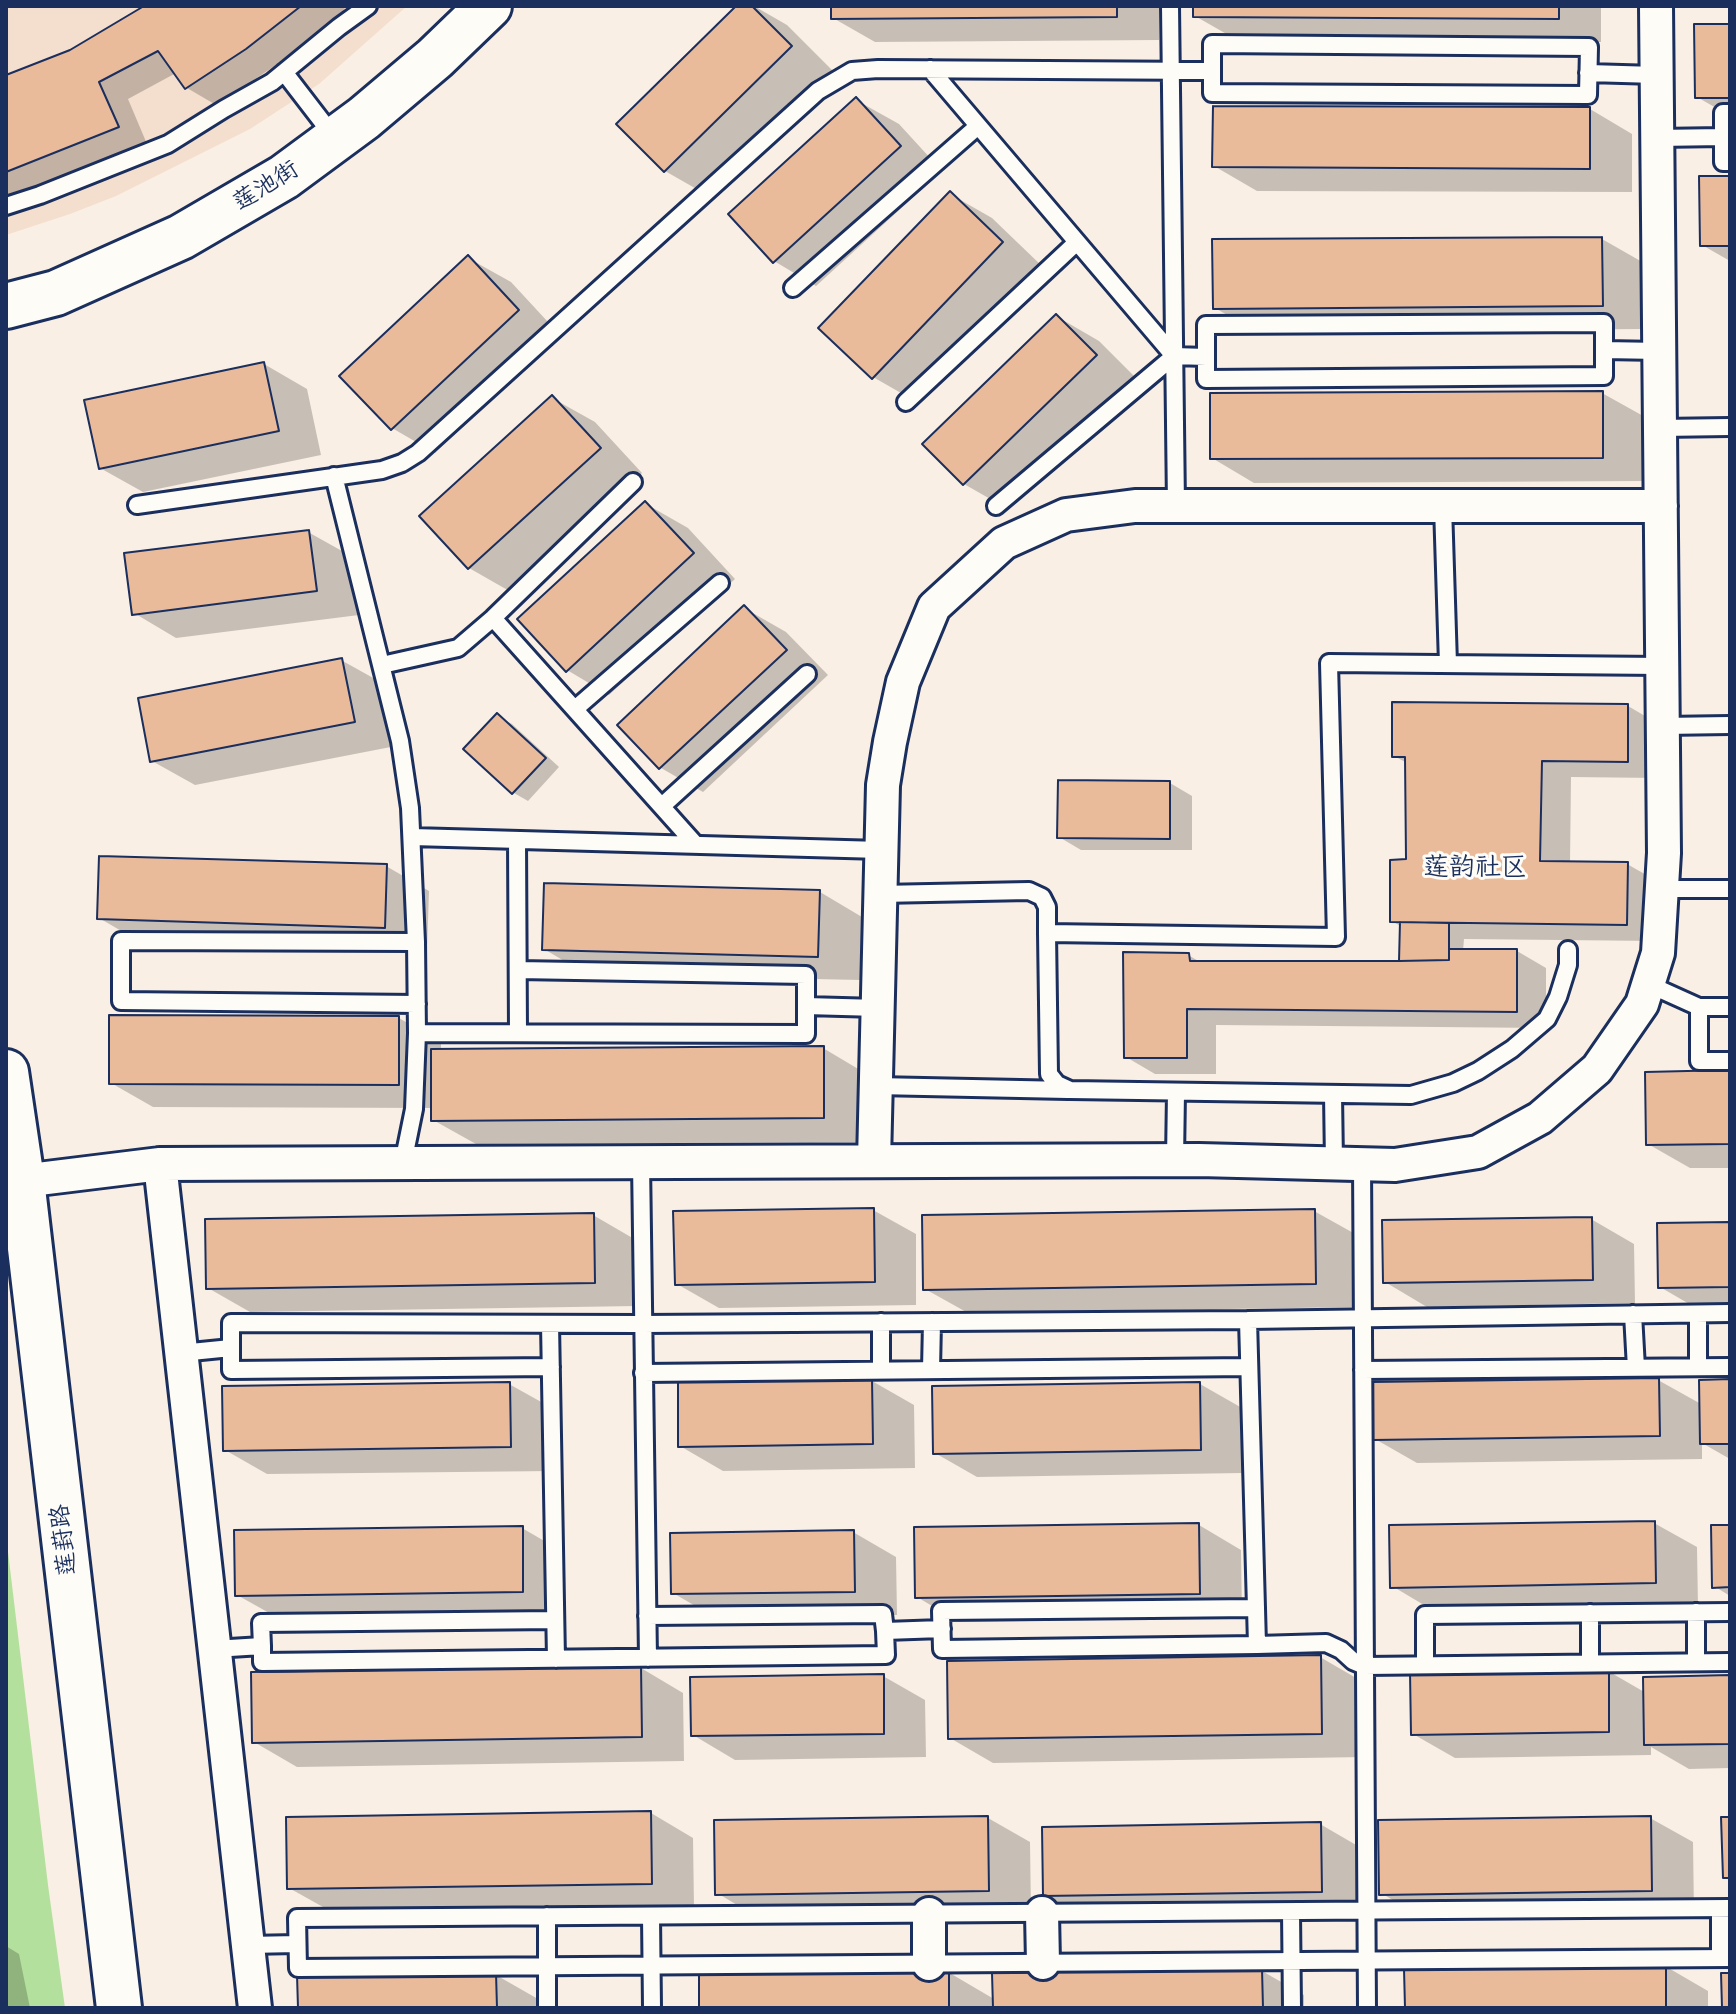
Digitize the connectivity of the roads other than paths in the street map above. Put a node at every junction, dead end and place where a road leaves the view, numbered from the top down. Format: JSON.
{"nodes":[{"id":1,"x":368,"y":6,"type":"edge"},
{"id":2,"x":489,"y":6,"type":"edge"},
{"id":3,"x":1170,"y":6,"type":"edge"},
{"id":4,"x":1656,"y":6,"type":"edge"},
{"id":5,"x":930,"y":69,"type":"junction"},
{"id":6,"x":1171,"y":70,"type":"junction"},
{"id":7,"x":1212,"y":71,"type":"junction"},
{"id":8,"x":284,"y":72,"type":"junction"},
{"id":9,"x":1588,"y":73,"type":"junction"},
{"id":10,"x":1656,"y":75,"type":"junction"},
{"id":11,"x":1730,"y":113,"type":"edge"},
{"id":12,"x":978,"y":126,"type":"junction"},
{"id":13,"x":1723,"y":137,"type":"junction"},
{"id":14,"x":1657,"y":138,"type":"junction"},
{"id":15,"x":336,"y":139,"type":"junction"},
{"id":16,"x":1730,"y":162,"type":"edge"},
{"id":17,"x":6,"y":206,"type":"edge"},
{"id":18,"x":1077,"y":242,"type":"junction"},
{"id":19,"x":793,"y":288,"type":"dead end"},
{"id":20,"x":6,"y":306,"type":"edge"},
{"id":21,"x":1604,"y":350,"type":"junction"},
{"id":22,"x":1659,"y":351,"type":"junction"},
{"id":23,"x":1174,"y":356,"type":"junction"},
{"id":24,"x":1206,"y":357,"type":"junction"},
{"id":25,"x":906,"y":402,"type":"dead end"},
{"id":26,"x":1730,"y":427,"type":"edge"},
{"id":27,"x":1660,"y":428,"type":"junction"},
{"id":28,"x":334,"y":476,"type":"junction"},
{"id":29,"x":633,"y":482,"type":"dead end"},
{"id":30,"x":137,"y":505,"type":"dead end"},
{"id":31,"x":996,"y":506,"type":"dead end"},
{"id":32,"x":1176,"y":506,"type":"junction"},
{"id":33,"x":1443,"y":506,"type":"junction"},
{"id":34,"x":1661,"y":506,"type":"junction"},
{"id":35,"x":720,"y":583,"type":"dead end"},
{"id":36,"x":493,"y":618,"type":"junction"},
{"id":37,"x":1448,"y":664,"type":"junction"},
{"id":38,"x":382,"y":665,"type":"junction"},
{"id":39,"x":1662,"y":666,"type":"junction"},
{"id":40,"x":807,"y":674,"type":"dead end"},
{"id":41,"x":575,"y":709,"type":"junction"},
{"id":42,"x":1730,"y":725,"type":"edge"},
{"id":43,"x":1663,"y":726,"type":"junction"},
{"id":44,"x":662,"y":806,"type":"junction"},
{"id":45,"x":412,"y":837,"type":"junction"},
{"id":46,"x":517,"y":840,"type":"junction"},
{"id":47,"x":696,"y":845,"type":"junction"},
{"id":48,"x":881,"y":850,"type":"junction"},
{"id":49,"x":1662,"y":889,"type":"junction"},
{"id":50,"x":1730,"y":889,"type":"edge"},
{"id":51,"x":880,"y":894,"type":"junction"},
{"id":52,"x":1047,"y":933,"type":"junction"},
{"id":53,"x":416,"y":942,"type":"junction"},
{"id":54,"x":1568,"y":950,"type":"dead end"},
{"id":55,"x":518,"y":970,"type":"junction"},
{"id":56,"x":1648,"y":984,"type":"junction"},
{"id":57,"x":417,"y":1004,"type":"junction"},
{"id":58,"x":806,"y":1006,"type":"junction"},
{"id":59,"x":1699,"y":1007,"type":"junction"},
{"id":60,"x":1730,"y":1007,"type":"edge"},
{"id":61,"x":878,"y":1008,"type":"junction"},
{"id":62,"x":417,"y":1033,"type":"junction"},
{"id":63,"x":518,"y":1033,"type":"junction"},
{"id":64,"x":1730,"y":1061,"type":"edge"},
{"id":65,"x":6,"y":1072,"type":"edge"},
{"id":66,"x":876,"y":1086,"type":"junction"},
{"id":67,"x":1070,"y":1090,"type":"junction"},
{"id":68,"x":1176,"y":1092,"type":"junction"},
{"id":69,"x":1333,"y":1094,"type":"junction"},
{"id":70,"x":1175,"y":1160,"type":"junction"},
{"id":71,"x":874,"y":1161,"type":"junction"},
{"id":72,"x":641,"y":1162,"type":"junction"},
{"id":73,"x":403,"y":1163,"type":"junction"},
{"id":74,"x":1348,"y":1163,"type":"junction"},
{"id":75,"x":160,"y":1164,"type":"junction"},
{"id":76,"x":14,"y":1182,"type":"edge"},
{"id":77,"x":1730,"y":1313,"type":"edge"},
{"id":78,"x":1633,"y":1314,"type":"junction"},
{"id":79,"x":1698,"y":1314,"type":"junction"},
{"id":80,"x":1363,"y":1317,"type":"junction"},
{"id":81,"x":1248,"y":1320,"type":"junction"},
{"id":82,"x":881,"y":1322,"type":"junction"},
{"id":83,"x":932,"y":1322,"type":"junction"},
{"id":84,"x":550,"y":1324,"type":"junction"},
{"id":85,"x":642,"y":1324,"type":"junction"},
{"id":86,"x":231,"y":1348,"type":"junction"},
{"id":87,"x":181,"y":1353,"type":"junction"},
{"id":88,"x":551,"y":1367,"type":"junction"},
{"id":89,"x":1249,"y":1367,"type":"junction"},
{"id":90,"x":1698,"y":1367,"type":"junction"},
{"id":91,"x":1730,"y":1367,"type":"edge"},
{"id":92,"x":1636,"y":1368,"type":"junction"},
{"id":93,"x":881,"y":1370,"type":"junction"},
{"id":94,"x":931,"y":1370,"type":"junction"},
{"id":95,"x":1363,"y":1370,"type":"junction"},
{"id":96,"x":643,"y":1373,"type":"junction"},
{"id":97,"x":1256,"y":1608,"type":"junction"},
{"id":98,"x":1696,"y":1612,"type":"junction"},
{"id":99,"x":1730,"y":1612,"type":"edge"},
{"id":100,"x":1590,"y":1613,"type":"junction"},
{"id":101,"x":647,"y":1616,"type":"junction"},
{"id":102,"x":555,"y":1620,"type":"junction"},
{"id":103,"x":942,"y":1629,"type":"junction"},
{"id":104,"x":885,"y":1631,"type":"junction"},
{"id":105,"x":1257,"y":1645,"type":"junction"},
{"id":106,"x":262,"y":1646,"type":"junction"},
{"id":107,"x":214,"y":1649,"type":"junction"},
{"id":108,"x":648,"y":1658,"type":"junction"},
{"id":109,"x":556,"y":1659,"type":"junction"},
{"id":110,"x":1696,"y":1662,"type":"junction"},
{"id":111,"x":1730,"y":1662,"type":"edge"},
{"id":112,"x":1590,"y":1663,"type":"junction"},
{"id":113,"x":1425,"y":1665,"type":"junction"},
{"id":114,"x":1365,"y":1666,"type":"junction"},
{"id":115,"x":1725,"y":1908,"type":"edge"},
{"id":116,"x":1367,"y":1911,"type":"junction"},
{"id":117,"x":1291,"y":1912,"type":"junction"},
{"id":118,"x":1042,"y":1913,"type":"junction"},
{"id":119,"x":929,"y":1914,"type":"junction"},
{"id":120,"x":547,"y":1916,"type":"junction"},
{"id":121,"x":651,"y":1916,"type":"junction"},
{"id":122,"x":297,"y":1944,"type":"junction"},
{"id":123,"x":248,"y":1945,"type":"junction"},
{"id":124,"x":1725,"y":1958,"type":"edge"},
{"id":125,"x":1291,"y":1961,"type":"junction"},
{"id":126,"x":1366,"y":1961,"type":"junction"},
{"id":127,"x":1043,"y":1963,"type":"junction"},
{"id":128,"x":929,"y":1964,"type":"junction"},
{"id":129,"x":547,"y":1966,"type":"junction"},
{"id":130,"x":652,"y":1966,"type":"junction"},
{"id":131,"x":119,"y":2008,"type":"edge"},
{"id":132,"x":255,"y":2008,"type":"edge"},
{"id":133,"x":547,"y":2008,"type":"edge"},
{"id":134,"x":652,"y":2008,"type":"edge"},
{"id":135,"x":1292,"y":2008,"type":"edge"},
{"id":136,"x":1367,"y":2008,"type":"edge"}],
"edges":[{"from":1,"to":8,"type":"lane"},
{"from":2,"to":15,"type":"main road","name":"莲池街"},
{"from":3,"to":6,"type":"lane"},
{"from":4,"to":10,"type":"street"},
{"from":5,"to":6,"type":"lane"},
{"from":5,"to":12,"type":"lane"},
{"from":5,"to":28,"type":"lane"},
{"from":6,"to":7,"type":"lane"},
{"from":6,"to":23,"type":"lane"},
{"from":7,"to":9,"type":"lane"},
{"from":7,"to":9,"type":"lane"},
{"from":8,"to":15,"type":"lane"},
{"from":8,"to":17,"type":"lane"},
{"from":9,"to":10,"type":"lane"},
{"from":10,"to":14,"type":"street"},
{"from":11,"to":13,"type":"lane"},
{"from":12,"to":18,"type":"lane"},
{"from":12,"to":19,"type":"lane"},
{"from":13,"to":14,"type":"lane"},
{"from":13,"to":16,"type":"lane"},
{"from":14,"to":22,"type":"street"},
{"from":15,"to":20,"type":"main road","name":"莲池街"},
{"from":18,"to":23,"type":"lane"},
{"from":18,"to":25,"type":"lane"},
{"from":21,"to":22,"type":"lane"},
{"from":21,"to":24,"type":"lane"},
{"from":21,"to":24,"type":"lane"},
{"from":22,"to":27,"type":"street"},
{"from":23,"to":24,"type":"lane"},
{"from":23,"to":31,"type":"lane"},
{"from":23,"to":32,"type":"lane"},
{"from":26,"to":27,"type":"lane"},
{"from":27,"to":34,"type":"street"},
{"from":28,"to":30,"type":"lane"},
{"from":28,"to":38,"type":"lane"},
{"from":29,"to":36,"type":"lane"},
{"from":32,"to":33,"type":"street"},
{"from":32,"to":48,"type":"street"},
{"from":33,"to":34,"type":"street"},
{"from":33,"to":37,"type":"lane"},
{"from":34,"to":39,"type":"street"},
{"from":35,"to":41,"type":"lane"},
{"from":36,"to":38,"type":"lane"},
{"from":36,"to":41,"type":"lane"},
{"from":37,"to":39,"type":"lane"},
{"from":37,"to":52,"type":"lane"},
{"from":38,"to":45,"type":"lane"},
{"from":39,"to":43,"type":"street"},
{"from":40,"to":44,"type":"lane"},
{"from":41,"to":44,"type":"lane"},
{"from":42,"to":43,"type":"lane"},
{"from":43,"to":49,"type":"street"},
{"from":44,"to":47,"type":"lane"},
{"from":45,"to":46,"type":"lane"},
{"from":45,"to":53,"type":"lane"},
{"from":46,"to":47,"type":"lane"},
{"from":46,"to":55,"type":"lane"},
{"from":47,"to":48,"type":"lane"},
{"from":48,"to":51,"type":"street"},
{"from":49,"to":50,"type":"lane"},
{"from":49,"to":56,"type":"street"},
{"from":51,"to":52,"type":"lane"},
{"from":51,"to":61,"type":"street"},
{"from":52,"to":67,"type":"lane"},
{"from":53,"to":57,"type":"lane"},
{"from":53,"to":57,"type":"lane"},
{"from":54,"to":69,"type":"lane"},
{"from":55,"to":58,"type":"lane"},
{"from":55,"to":63,"type":"lane"},
{"from":56,"to":59,"type":"lane"},
{"from":56,"to":74,"type":"street"},
{"from":57,"to":62,"type":"lane"},
{"from":58,"to":61,"type":"lane"},
{"from":58,"to":63,"type":"lane"},
{"from":59,"to":60,"type":"lane"},
{"from":59,"to":64,"type":"lane"},
{"from":61,"to":66,"type":"street"},
{"from":62,"to":63,"type":"lane"},
{"from":62,"to":73,"type":"lane"},
{"from":65,"to":76,"type":"main road","name":"莲葑路"},
{"from":66,"to":67,"type":"lane"},
{"from":66,"to":71,"type":"street"},
{"from":67,"to":68,"type":"lane"},
{"from":68,"to":69,"type":"lane"},
{"from":68,"to":70,"type":"lane"},
{"from":69,"to":74,"type":"lane"},
{"from":70,"to":71,"type":"street"},
{"from":70,"to":74,"type":"street"},
{"from":71,"to":72,"type":"street"},
{"from":72,"to":73,"type":"street"},
{"from":72,"to":85,"type":"lane"},
{"from":73,"to":75,"type":"street"},
{"from":74,"to":80,"type":"lane"},
{"from":75,"to":76,"type":"street"},
{"from":75,"to":87,"type":"street"},
{"from":76,"to":131,"type":"main road","name":"莲葑路"},
{"from":77,"to":79,"type":"lane"},
{"from":78,"to":79,"type":"lane"},
{"from":78,"to":80,"type":"lane"},
{"from":78,"to":92,"type":"lane"},
{"from":79,"to":90,"type":"lane"},
{"from":80,"to":81,"type":"lane"},
{"from":80,"to":95,"type":"lane"},
{"from":81,"to":83,"type":"lane"},
{"from":81,"to":89,"type":"lane"},
{"from":82,"to":83,"type":"lane"},
{"from":82,"to":85,"type":"lane"},
{"from":82,"to":93,"type":"lane"},
{"from":83,"to":94,"type":"lane"},
{"from":84,"to":85,"type":"lane"},
{"from":84,"to":86,"type":"lane"},
{"from":84,"to":88,"type":"lane"},
{"from":85,"to":96,"type":"lane"},
{"from":86,"to":87,"type":"lane"},
{"from":86,"to":88,"type":"lane"},
{"from":87,"to":107,"type":"street"},
{"from":88,"to":102,"type":"lane"},
{"from":89,"to":94,"type":"lane"},
{"from":89,"to":97,"type":"lane"},
{"from":90,"to":91,"type":"lane"},
{"from":90,"to":92,"type":"lane"},
{"from":92,"to":95,"type":"lane"},
{"from":93,"to":94,"type":"lane"},
{"from":93,"to":96,"type":"lane"},
{"from":95,"to":114,"type":"lane"},
{"from":96,"to":101,"type":"lane"},
{"from":97,"to":103,"type":"lane"},
{"from":97,"to":105,"type":"lane"},
{"from":98,"to":99,"type":"lane"},
{"from":98,"to":100,"type":"lane"},
{"from":98,"to":110,"type":"lane"},
{"from":100,"to":112,"type":"lane"},
{"from":100,"to":113,"type":"lane"},
{"from":101,"to":104,"type":"lane"},
{"from":101,"to":108,"type":"lane"},
{"from":102,"to":106,"type":"lane"},
{"from":102,"to":109,"type":"lane"},
{"from":103,"to":104,"type":"lane"},
{"from":103,"to":105,"type":"lane"},
{"from":104,"to":108,"type":"lane"},
{"from":105,"to":114,"type":"lane"},
{"from":106,"to":107,"type":"lane"},
{"from":106,"to":109,"type":"lane"},
{"from":107,"to":123,"type":"street"},
{"from":108,"to":109,"type":"lane"},
{"from":110,"to":111,"type":"lane"},
{"from":110,"to":112,"type":"lane"},
{"from":112,"to":113,"type":"lane"},
{"from":113,"to":114,"type":"lane"},
{"from":114,"to":116,"type":"lane"},
{"from":115,"to":116,"type":"lane"},
{"from":115,"to":124,"type":"lane"},
{"from":116,"to":117,"type":"lane"},
{"from":116,"to":126,"type":"lane"},
{"from":117,"to":118,"type":"lane"},
{"from":117,"to":125,"type":"lane"},
{"from":118,"to":119,"type":"lane"},
{"from":118,"to":127,"type":"street"},
{"from":119,"to":121,"type":"lane"},
{"from":119,"to":128,"type":"street"},
{"from":120,"to":121,"type":"lane"},
{"from":120,"to":122,"type":"lane"},
{"from":120,"to":129,"type":"lane"},
{"from":121,"to":130,"type":"lane"},
{"from":122,"to":123,"type":"lane"},
{"from":122,"to":129,"type":"lane"},
{"from":123,"to":132,"type":"street"},
{"from":124,"to":126,"type":"lane"},
{"from":125,"to":126,"type":"lane"},
{"from":125,"to":127,"type":"lane"},
{"from":125,"to":135,"type":"lane"},
{"from":126,"to":136,"type":"lane"},
{"from":127,"to":128,"type":"lane"},
{"from":128,"to":130,"type":"lane"},
{"from":129,"to":130,"type":"lane"},
{"from":129,"to":133,"type":"lane"},
{"from":130,"to":134,"type":"lane"}]}
